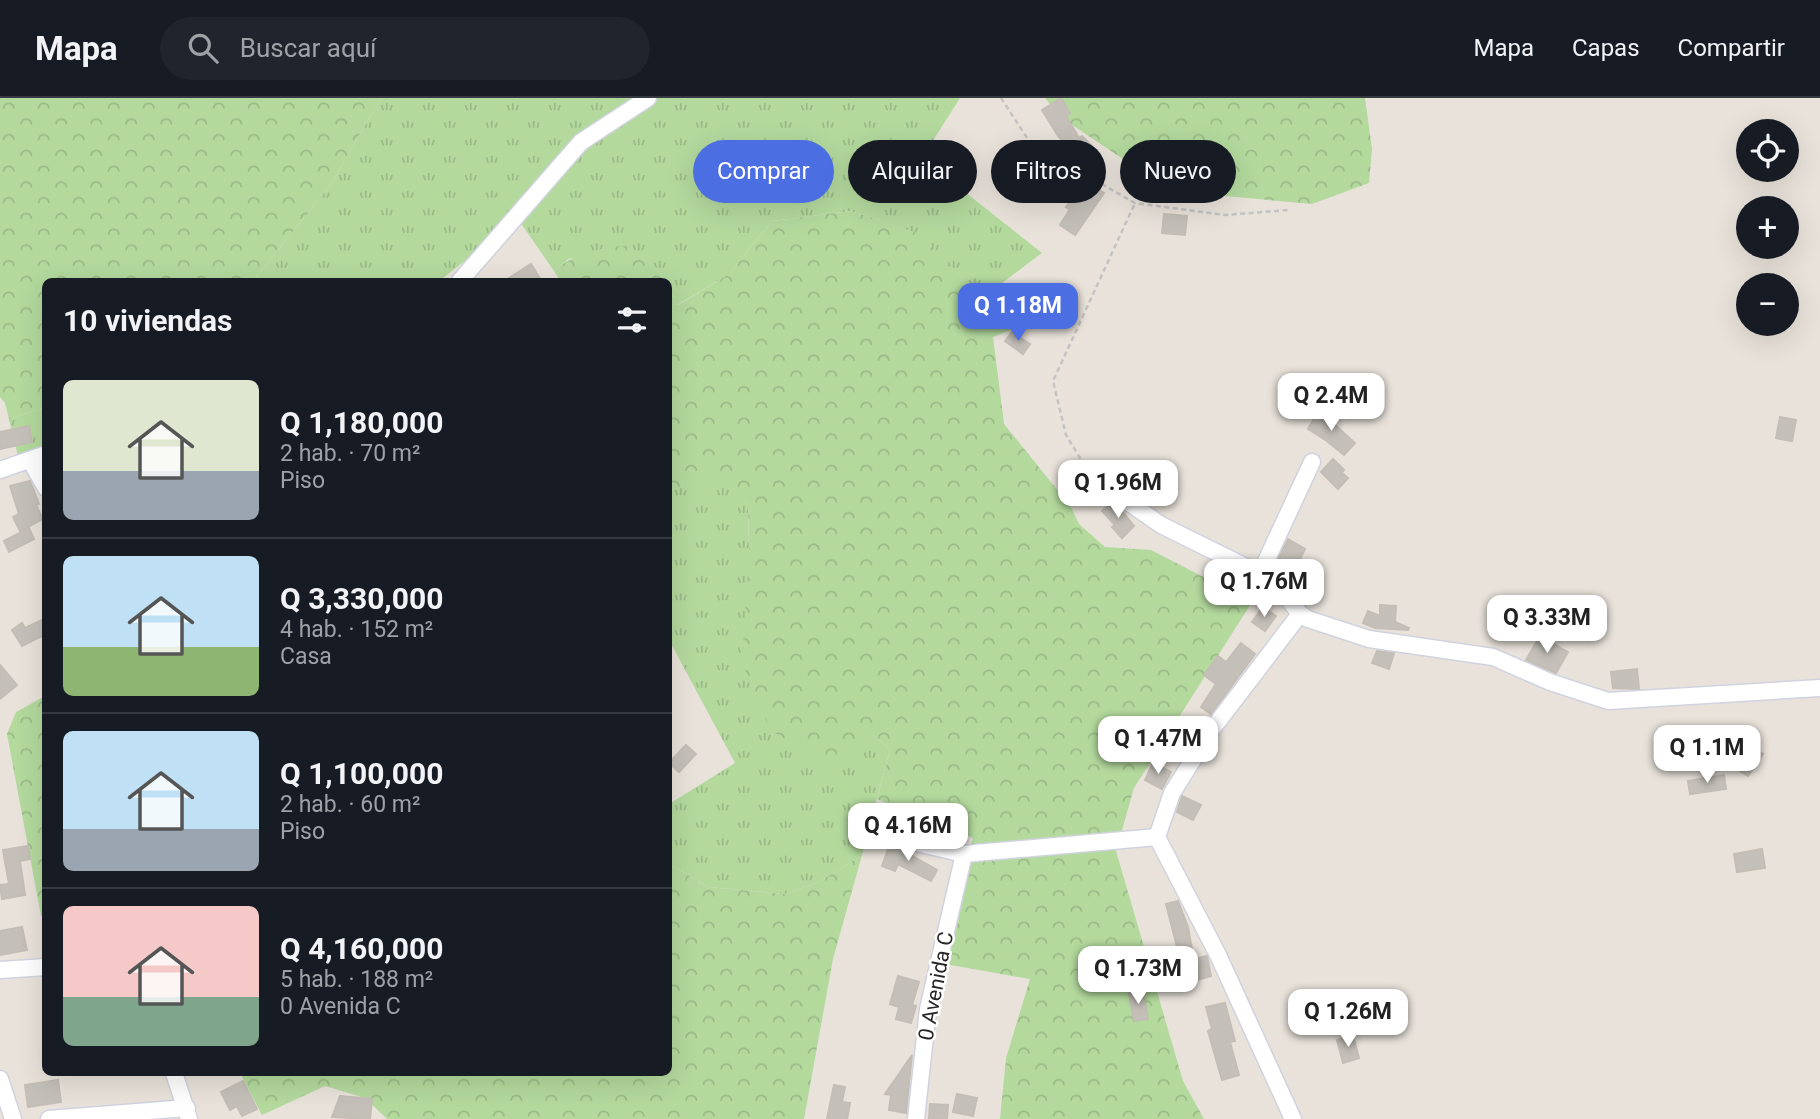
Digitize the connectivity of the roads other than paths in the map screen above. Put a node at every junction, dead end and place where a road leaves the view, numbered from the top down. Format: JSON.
{"nodes":[{"id":1,"x":648,"y":98,"type":"edge"},
{"id":2,"x":463,"y":278,"type":"edge"},
{"id":3,"x":38,"y":457,"type":"edge"},
{"id":4,"x":1312,"y":461,"type":"dead end"},
{"id":5,"x":0,"y":470,"type":"edge"},
{"id":6,"x":1092,"y":477,"type":"road end"},
{"id":7,"x":1260,"y":574,"type":"junction"},
{"id":8,"x":1300,"y":614,"type":"junction"},
{"id":9,"x":1820,"y":688,"type":"edge"},
{"id":10,"x":878,"y":834,"type":"dead end"},
{"id":11,"x":1157,"y":837,"type":"junction"},
{"id":12,"x":964,"y":854,"type":"junction"},
{"id":13,"x":42,"y":967,"type":"edge"},
{"id":14,"x":0,"y":970,"type":"edge"},
{"id":15,"x":175,"y":1076,"type":"edge"},
{"id":16,"x":0,"y":1079,"type":"edge"},
{"id":17,"x":188,"y":1113,"type":"edge"},
{"id":18,"x":13,"y":1119,"type":"edge"},
{"id":19,"x":49,"y":1119,"type":"edge"},
{"id":20,"x":916,"y":1119,"type":"edge"},
{"id":21,"x":1293,"y":1119,"type":"edge"}],
"edges":[{"from":1,"to":2,"type":"street"},
{"from":3,"to":5,"type":"street"},
{"from":4,"to":7,"type":"street"},
{"from":6,"to":7,"type":"street"},
{"from":7,"to":8,"type":"street"},
{"from":8,"to":9,"type":"street"},
{"from":8,"to":11,"type":"street"},
{"from":10,"to":12,"type":"street"},
{"from":11,"to":12,"type":"street"},
{"from":11,"to":21,"type":"street"},
{"from":12,"to":20,"type":"street","name":"0 Avenida C"},
{"from":13,"to":14,"type":"street"},
{"from":15,"to":17,"type":"street"},
{"from":16,"to":18,"type":"street"},
{"from":17,"to":19,"type":"street"}]}
